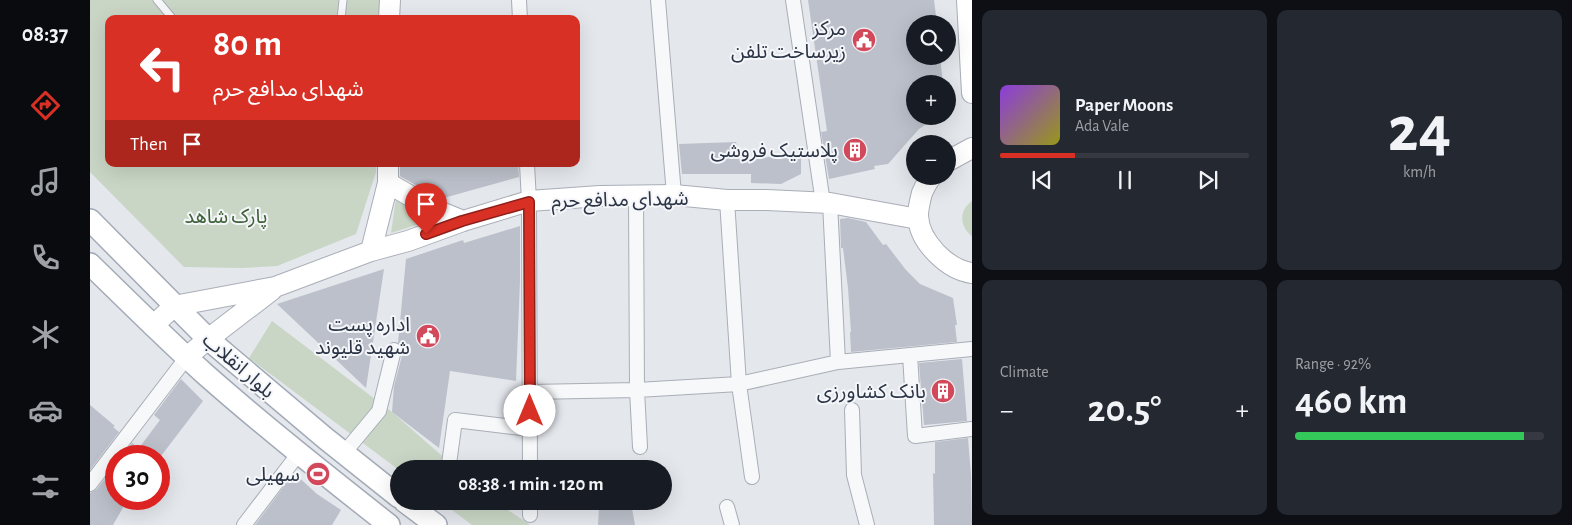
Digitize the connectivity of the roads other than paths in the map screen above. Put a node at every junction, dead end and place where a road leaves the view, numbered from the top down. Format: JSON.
{"nodes":[{"id":1,"x":157,"y":0,"type":"edge"},
{"id":2,"x":343,"y":0,"type":"edge"},
{"id":3,"x":390,"y":0,"type":"edge"},
{"id":4,"x":518,"y":0,"type":"edge"},
{"id":5,"x":658,"y":0,"type":"edge"},
{"id":6,"x":793,"y":0,"type":"edge"},
{"id":7,"x":967,"y":0,"type":"edge"},
{"id":8,"x":170,"y":15,"type":"edge"},
{"id":9,"x":341,"y":15,"type":"edge"},
{"id":10,"x":389,"y":15,"type":"edge"},
{"id":11,"x":520,"y":15,"type":"edge"},
{"id":12,"x":972,"y":93,"type":"edge"},
{"id":13,"x":972,"y":148,"type":"edge"},
{"id":14,"x":956,"y":157,"type":"edge"},
{"id":15,"x":527,"y":167,"type":"edge"},
{"id":16,"x":388,"y":173,"type":"edge"},
{"id":17,"x":925,"y":185,"type":"edge"},
{"id":18,"x":636,"y":196,"type":"junction"},
{"id":19,"x":674,"y":196,"type":"junction"},
{"id":20,"x":727,"y":200,"type":"junction"},
{"id":21,"x":529,"y":202,"type":"junction"},
{"id":22,"x":827,"y":203,"type":"junction"},
{"id":23,"x":918,"y":219,"type":"junction"},
{"id":24,"x":90,"y":220,"type":"edge"},
{"id":25,"x":462,"y":221,"type":"junction"},
{"id":26,"x":371,"y":251,"type":"junction"},
{"id":27,"x":90,"y":264,"type":"edge"},
{"id":28,"x":972,"y":273,"type":"edge"},
{"id":29,"x":275,"y":287,"type":"junction"},
{"id":30,"x":174,"y":306,"type":"junction"},
{"id":31,"x":153,"y":326,"type":"junction"},
{"id":32,"x":208,"y":339,"type":"junction"},
{"id":33,"x":972,"y":349,"type":"edge"},
{"id":34,"x":394,"y":350,"type":"dead end"},
{"id":35,"x":910,"y":355,"type":"junction"},
{"id":36,"x":187,"y":357,"type":"junction"},
{"id":37,"x":838,"y":362,"type":"junction"},
{"id":38,"x":739,"y":384,"type":"junction"},
{"id":39,"x":637,"y":390,"type":"junction"},
{"id":40,"x":530,"y":392,"type":"junction"},
{"id":41,"x":852,"y":410,"type":"dead end"},
{"id":42,"x":972,"y":429,"type":"edge"},
{"id":43,"x":530,"y":430,"type":"junction"},
{"id":44,"x":640,"y":447,"type":"dead end"},
{"id":45,"x":299,"y":453,"type":"junction"},
{"id":46,"x":344,"y":453,"type":"junction"},
{"id":47,"x":450,"y":460,"type":"edge"},
{"id":48,"x":530,"y":460,"type":"edge"},
{"id":49,"x":752,"y":477,"type":"dead end"},
{"id":50,"x":90,"y":484,"type":"edge"},
{"id":51,"x":390,"y":490,"type":"edge"},
{"id":52,"x":727,"y":507,"type":"dead end"},
{"id":53,"x":416,"y":510,"type":"edge"},
{"id":54,"x":244,"y":525,"type":"edge"},
{"id":55,"x":389,"y":525,"type":"edge"},
{"id":56,"x":436,"y":525,"type":"edge"},
{"id":57,"x":732,"y":525,"type":"edge"},
{"id":58,"x":867,"y":525,"type":"edge"}],
"edges":[{"from":1,"to":8,"type":"lane"},
{"from":2,"to":9,"type":"lane"},
{"from":3,"to":10,"type":"street"},
{"from":4,"to":11,"type":"street"},
{"from":5,"to":19,"type":"street"},
{"from":6,"to":22,"type":"street"},
{"from":7,"to":12,"type":"street"},
{"from":13,"to":14,"type":"street"},
{"from":15,"to":21,"type":"street"},
{"from":16,"to":25,"type":"street"},
{"from":16,"to":26,"type":"street"},
{"from":17,"to":23,"type":"street"},
{"from":18,"to":19,"type":"street","name":"شهدای مدافع حرم"},
{"from":18,"to":21,"type":"street","name":"شهدای مدافع حرم"},
{"from":18,"to":39,"type":"street"},
{"from":19,"to":20,"type":"street","name":"شهدای مدافع حرم"},
{"from":20,"to":22,"type":"street","name":"شهدای مدافع حرم"},
{"from":20,"to":38,"type":"street"},
{"from":21,"to":25,"type":"street","name":"شهدای مدافع حرم"},
{"from":21,"to":40,"type":"street"},
{"from":22,"to":23,"type":"street","name":"شهدای مدافع حرم"},
{"from":22,"to":37,"type":"street"},
{"from":23,"to":28,"type":"street"},
{"from":24,"to":30,"type":"main road","name":"بلوار انقلاب"},
{"from":25,"to":26,"type":"street","name":"شهدای مدافع حرم"},
{"from":26,"to":29,"type":"street","name":"شهدای مدافع حرم"},
{"from":27,"to":31,"type":"main road","name":"بلوار انقلاب"},
{"from":29,"to":30,"type":"street"},
{"from":29,"to":32,"type":"street"},
{"from":30,"to":31,"type":"street"},
{"from":30,"to":32,"type":"main road","name":"بلوار انقلاب"},
{"from":31,"to":36,"type":"main road","name":"بلوار انقلاب"},
{"from":32,"to":36,"type":"street"},
{"from":32,"to":46,"type":"main road","name":"بلوار انقلاب"},
{"from":33,"to":35,"type":"street"},
{"from":34,"to":46,"type":"street"},
{"from":35,"to":37,"type":"street"},
{"from":35,"to":42,"type":"street"},
{"from":36,"to":45,"type":"main road","name":"بلوار انقلاب"},
{"from":36,"to":50,"type":"street"},
{"from":37,"to":38,"type":"street"},
{"from":38,"to":39,"type":"street"},
{"from":38,"to":49,"type":"street"},
{"from":39,"to":40,"type":"street"},
{"from":39,"to":44,"type":"street"},
{"from":40,"to":43,"type":"street"},
{"from":41,"to":58,"type":"street"},
{"from":43,"to":47,"type":"street"},
{"from":43,"to":48,"type":"street"},
{"from":45,"to":54,"type":"street"},
{"from":45,"to":55,"type":"main road","name":"بلوار انقلاب"},
{"from":46,"to":51,"type":"main road","name":"بلوار انقلاب"},
{"from":52,"to":57,"type":"street"},
{"from":53,"to":56,"type":"main road"}]}
